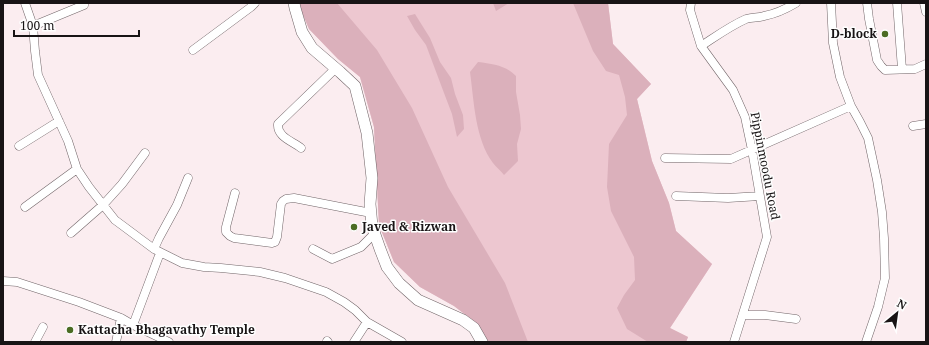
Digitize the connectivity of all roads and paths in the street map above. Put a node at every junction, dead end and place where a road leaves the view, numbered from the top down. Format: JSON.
{"nodes":[{"id":1,"x":25,"y":3,"type":"edge"},
{"id":2,"x":255,"y":3,"type":"edge"},
{"id":3,"x":294,"y":3,"type":"edge"},
{"id":4,"x":690,"y":3,"type":"edge"},
{"id":5,"x":796,"y":3,"type":"edge"},
{"id":6,"x":831,"y":3,"type":"edge"},
{"id":7,"x":867,"y":3,"type":"edge"},
{"id":8,"x":897,"y":3,"type":"edge"},
{"id":9,"x":924,"y":3,"type":"edge"},
{"id":10,"x":84,"y":5,"type":"dead end"},
{"id":11,"x":926,"y":12,"type":"edge"},
{"id":12,"x":33,"y":26,"type":"junction"},
{"id":13,"x":701,"y":46,"type":"junction"},
{"id":14,"x":193,"y":50,"type":"dead end"},
{"id":15,"x":926,"y":64,"type":"edge"},
{"id":16,"x":336,"y":68,"type":"junction"},
{"id":17,"x":902,"y":69,"type":"junction"},
{"id":18,"x":851,"y":106,"type":"junction"},
{"id":19,"x":59,"y":121,"type":"junction"},
{"id":20,"x":926,"y":124,"type":"edge"},
{"id":21,"x":913,"y":126,"type":"dead end"},
{"id":22,"x":19,"y":146,"type":"dead end"},
{"id":23,"x":301,"y":148,"type":"dead end"},
{"id":24,"x":752,"y":150,"type":"junction"},
{"id":25,"x":145,"y":153,"type":"dead end"},
{"id":26,"x":665,"y":158,"type":"dead end"},
{"id":27,"x":77,"y":169,"type":"junction"},
{"id":28,"x":188,"y":178,"type":"dead end"},
{"id":29,"x":235,"y":193,"type":"dead end"},
{"id":30,"x":676,"y":196,"type":"dead end"},
{"id":31,"x":760,"y":196,"type":"junction"},
{"id":32,"x":103,"y":205,"type":"junction"},
{"id":33,"x":25,"y":207,"type":"dead end"},
{"id":34,"x":371,"y":213,"type":"junction"},
{"id":35,"x":71,"y":233,"type":"dead end"},
{"id":36,"x":375,"y":233,"type":"junction"},
{"id":37,"x":312,"y":249,"type":"dead end"},
{"id":38,"x":157,"y":251,"type":"junction"},
{"id":39,"x":3,"y":281,"type":"edge"},
{"id":40,"x":743,"y":315,"type":"junction"},
{"id":41,"x":121,"y":318,"type":"junction"},
{"id":42,"x":796,"y":319,"type":"dead end"},
{"id":43,"x":367,"y":322,"type":"junction"},
{"id":44,"x":133,"y":325,"type":"junction"},
{"id":45,"x":43,"y":327,"type":"dead end"},
{"id":46,"x":35,"y":342,"type":"edge"},
{"id":47,"x":116,"y":342,"type":"edge"},
{"id":48,"x":168,"y":342,"type":"edge"},
{"id":49,"x":354,"y":342,"type":"edge"},
{"id":50,"x":402,"y":342,"type":"edge"},
{"id":51,"x":482,"y":342,"type":"edge"},
{"id":52,"x":734,"y":342,"type":"edge"},
{"id":53,"x":866,"y":342,"type":"edge"}],
"edges":[{"from":1,"to":12,"type":"street"},
{"from":2,"to":14,"type":"street"},
{"from":3,"to":16,"type":"street"},
{"from":4,"to":13,"type":"street","name":"Pippinmoodu Road"},
{"from":5,"to":13,"type":"street"},
{"from":6,"to":18,"type":"street"},
{"from":7,"to":17,"type":"street"},
{"from":8,"to":17,"type":"street"},
{"from":9,"to":11,"type":"street"},
{"from":10,"to":12,"type":"street"},
{"from":12,"to":19,"type":"street"},
{"from":13,"to":24,"type":"street","name":"Pippinmoodu Road"},
{"from":15,"to":17,"type":"street"},
{"from":16,"to":23,"type":"street"},
{"from":16,"to":34,"type":"street"},
{"from":18,"to":24,"type":"street"},
{"from":18,"to":53,"type":"street"},
{"from":19,"to":22,"type":"street"},
{"from":19,"to":27,"type":"street"},
{"from":20,"to":21,"type":"street"},
{"from":24,"to":26,"type":"street"},
{"from":24,"to":31,"type":"street","name":"Pippinmoodu Road"},
{"from":25,"to":32,"type":"street"},
{"from":27,"to":32,"type":"street"},
{"from":27,"to":33,"type":"street"},
{"from":28,"to":38,"type":"street"},
{"from":29,"to":34,"type":"street"},
{"from":30,"to":31,"type":"street"},
{"from":31,"to":40,"type":"street","name":"Pippinmoodu Road"},
{"from":32,"to":35,"type":"street"},
{"from":32,"to":38,"type":"street"},
{"from":34,"to":36,"type":"street"},
{"from":36,"to":37,"type":"street"},
{"from":36,"to":51,"type":"street"},
{"from":38,"to":43,"type":"street"},
{"from":38,"to":44,"type":"street"},
{"from":39,"to":41,"type":"street"},
{"from":40,"to":42,"type":"street"},
{"from":40,"to":52,"type":"street","name":"Pippinmoodu Road"},
{"from":41,"to":44,"type":"street"},
{"from":41,"to":47,"type":"street"},
{"from":43,"to":49,"type":"street"},
{"from":43,"to":50,"type":"street"},
{"from":44,"to":48,"type":"street"},
{"from":45,"to":46,"type":"street"}]}
